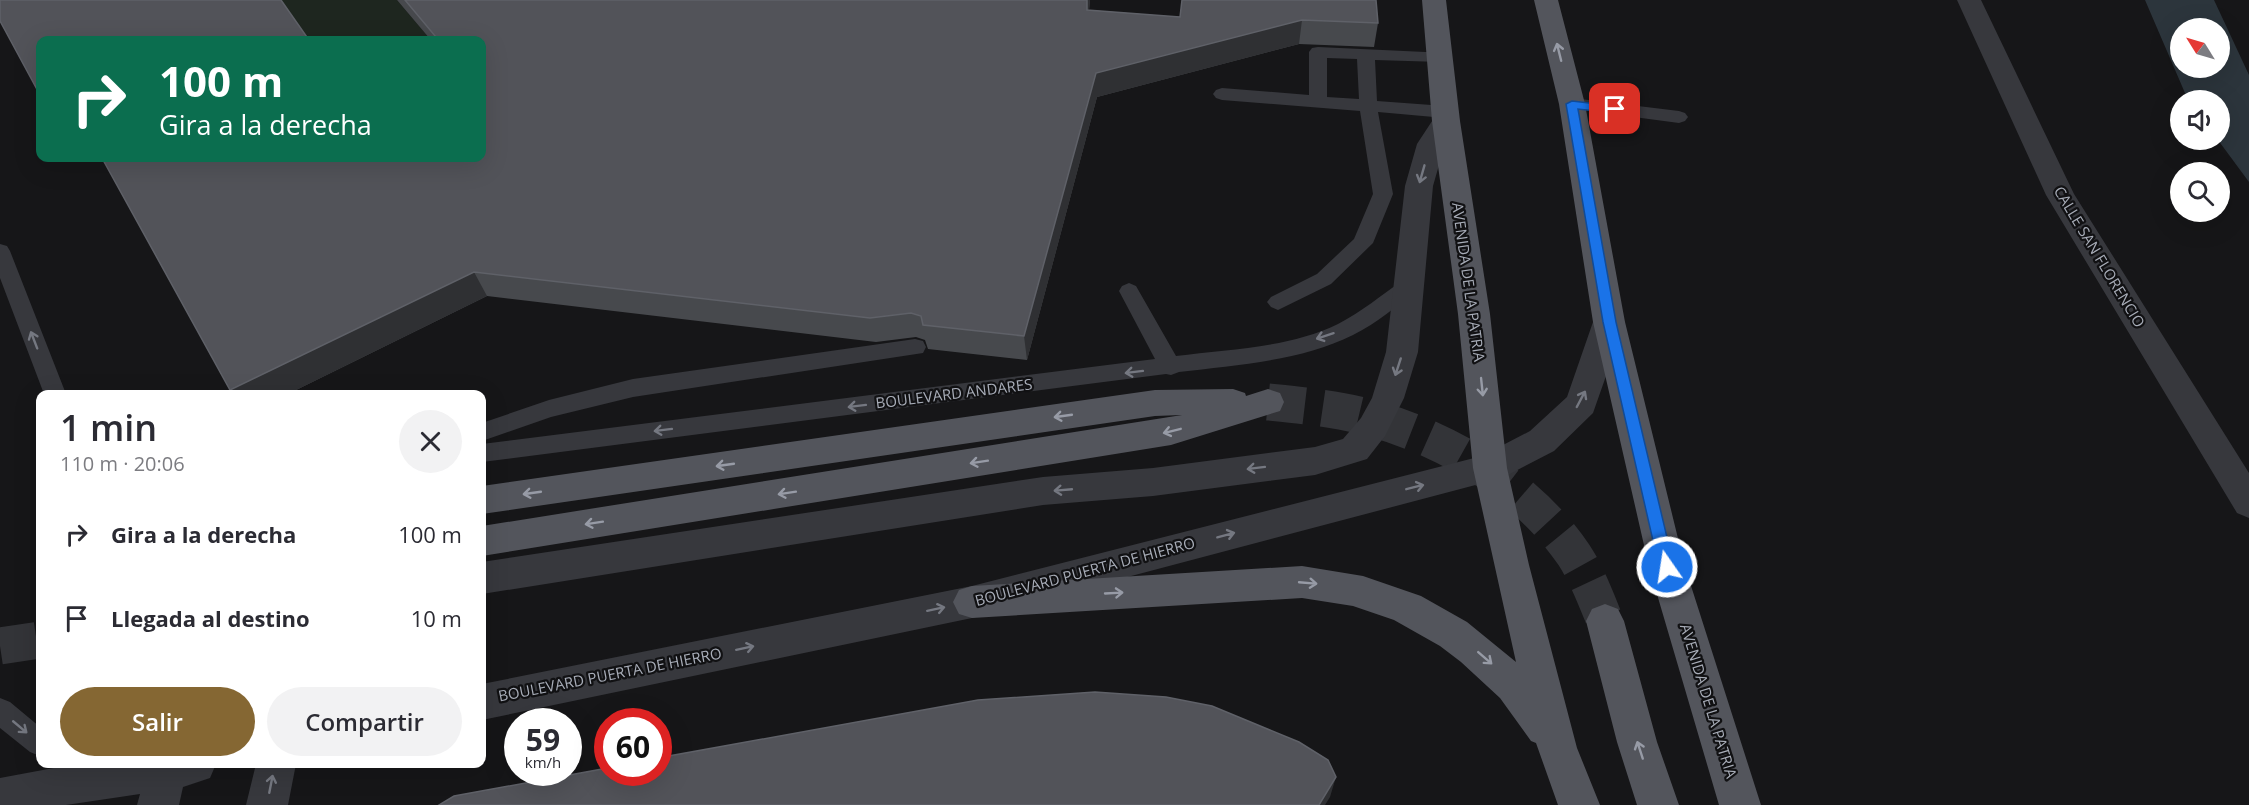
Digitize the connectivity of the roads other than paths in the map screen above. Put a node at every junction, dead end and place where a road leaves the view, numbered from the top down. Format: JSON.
{"nodes":[{"id":1,"x":1434,"y":0,"type":"edge"},
{"id":2,"x":1546,"y":0,"type":"edge"},
{"id":3,"x":1969,"y":0,"type":"edge"},
{"id":4,"x":1366,"y":55,"type":"junction"},
{"id":5,"x":1441,"y":57,"type":"junction"},
{"id":6,"x":1222,"y":94,"type":"dead end"},
{"id":7,"x":1318,"y":102,"type":"junction"},
{"id":8,"x":1572,"y":104,"type":"junction"},
{"id":9,"x":1368,"y":106,"type":"junction"},
{"id":10,"x":1446,"y":116,"type":"junction"},
{"id":11,"x":1679,"y":117,"type":"dead end"},
{"id":12,"x":0,"y":251,"type":"edge"},
{"id":13,"x":1410,"y":285,"type":"junction"},
{"id":14,"x":1129,"y":291,"type":"dead end"},
{"id":15,"x":1278,"y":302,"type":"dead end"},
{"id":16,"x":1609,"y":322,"type":"junction"},
{"id":17,"x":915,"y":347,"type":"edge"},
{"id":18,"x":1171,"y":367,"type":"junction"},
{"id":19,"x":53,"y":390,"type":"edge"},
{"id":20,"x":486,"y":431,"type":"edge"},
{"id":21,"x":486,"y":453,"type":"edge"},
{"id":22,"x":1490,"y":468,"type":"junction"},
{"id":23,"x":486,"y":499,"type":"edge"},
{"id":24,"x":2249,"y":504,"type":"edge"},
{"id":25,"x":486,"y":540,"type":"edge"},
{"id":26,"x":486,"y":577,"type":"edge"},
{"id":27,"x":972,"y":602,"type":"junction"},
{"id":28,"x":1605,"y":621,"type":"tunnel mouth"},
{"id":29,"x":486,"y":701,"type":"edge"},
{"id":30,"x":0,"y":711,"type":"edge"},
{"id":31,"x":36,"y":740,"type":"edge"},
{"id":32,"x":1557,"y":748,"type":"junction"},
{"id":33,"x":275,"y":768,"type":"edge"},
{"id":34,"x":85,"y":771,"type":"edge"},
{"id":35,"x":174,"y":780,"type":"edge"},
{"id":36,"x":0,"y":798,"type":"edge"},
{"id":37,"x":267,"y":805,"type":"edge"},
{"id":38,"x":1579,"y":805,"type":"edge"},
{"id":39,"x":1659,"y":805,"type":"edge"},
{"id":40,"x":1740,"y":805,"type":"edge"}],
"edges":[{"from":1,"to":5,"type":"main road","name":"AVENIDA DE LA PATRIA"},
{"from":8,"to":2,"type":"main road","name":"AVENIDA DE LA PATRIA","one_way":true},
{"from":3,"to":24,"type":"street","name":"CALLE SAN FLORENCIO"},
{"from":4,"to":5,"type":"lane"},
{"from":4,"to":7,"type":"lane"},
{"from":4,"to":9,"type":"lane"},
{"from":5,"to":10,"type":"main road","name":"AVENIDA DE LA PATRIA"},
{"from":6,"to":7,"type":"lane"},
{"from":7,"to":9,"type":"lane"},
{"from":8,"to":11,"type":"lane"},
{"from":8,"to":16,"type":"main road","name":"AVENIDA DE LA PATRIA"},
{"from":9,"to":10,"type":"lane"},
{"from":9,"to":15,"type":"lane"},
{"from":10,"to":13,"type":"street","one_way":true},
{"from":10,"to":22,"type":"main road","name":"AVENIDA DE LA PATRIA","one_way":true},
{"from":19,"to":12,"type":"lane","one_way":true},
{"from":13,"to":18,"type":"lane","name":"BOULEVARD ANDARES","one_way":true},
{"from":13,"to":26,"type":"street","one_way":true},
{"from":14,"to":18,"type":"lane"},
{"from":22,"to":16,"type":"street","name":"BOULEVARD PUERTA DE HIERRO","one_way":true},
{"from":16,"to":40,"type":"main road","name":"AVENIDA DE LA PATRIA"},
{"from":17,"to":20,"type":"lane"},
{"from":18,"to":21,"type":"lane","name":"BOULEVARD ANDARES","one_way":true},
{"from":27,"to":22,"type":"street","name":"BOULEVARD PUERTA DE HIERRO","one_way":true},
{"from":22,"to":32,"type":"main road","name":"AVENIDA DE LA PATRIA"},
{"from":23,"to":25,"type":"main road"},
{"from":29,"to":27,"type":"street","name":"BOULEVARD PUERTA DE HIERRO","one_way":true},
{"from":27,"to":32,"type":"main road","one_way":true},
{"from":39,"to":28,"type":"main road","one_way":true},
{"from":30,"to":31,"type":"lane","one_way":true},
{"from":32,"to":38,"type":"main road","name":"AVENIDA DE LA PATRIA"},
{"from":37,"to":33,"type":"street","one_way":true},
{"from":34,"to":35,"type":"street"},
{"from":34,"to":36,"type":"street"}]}
